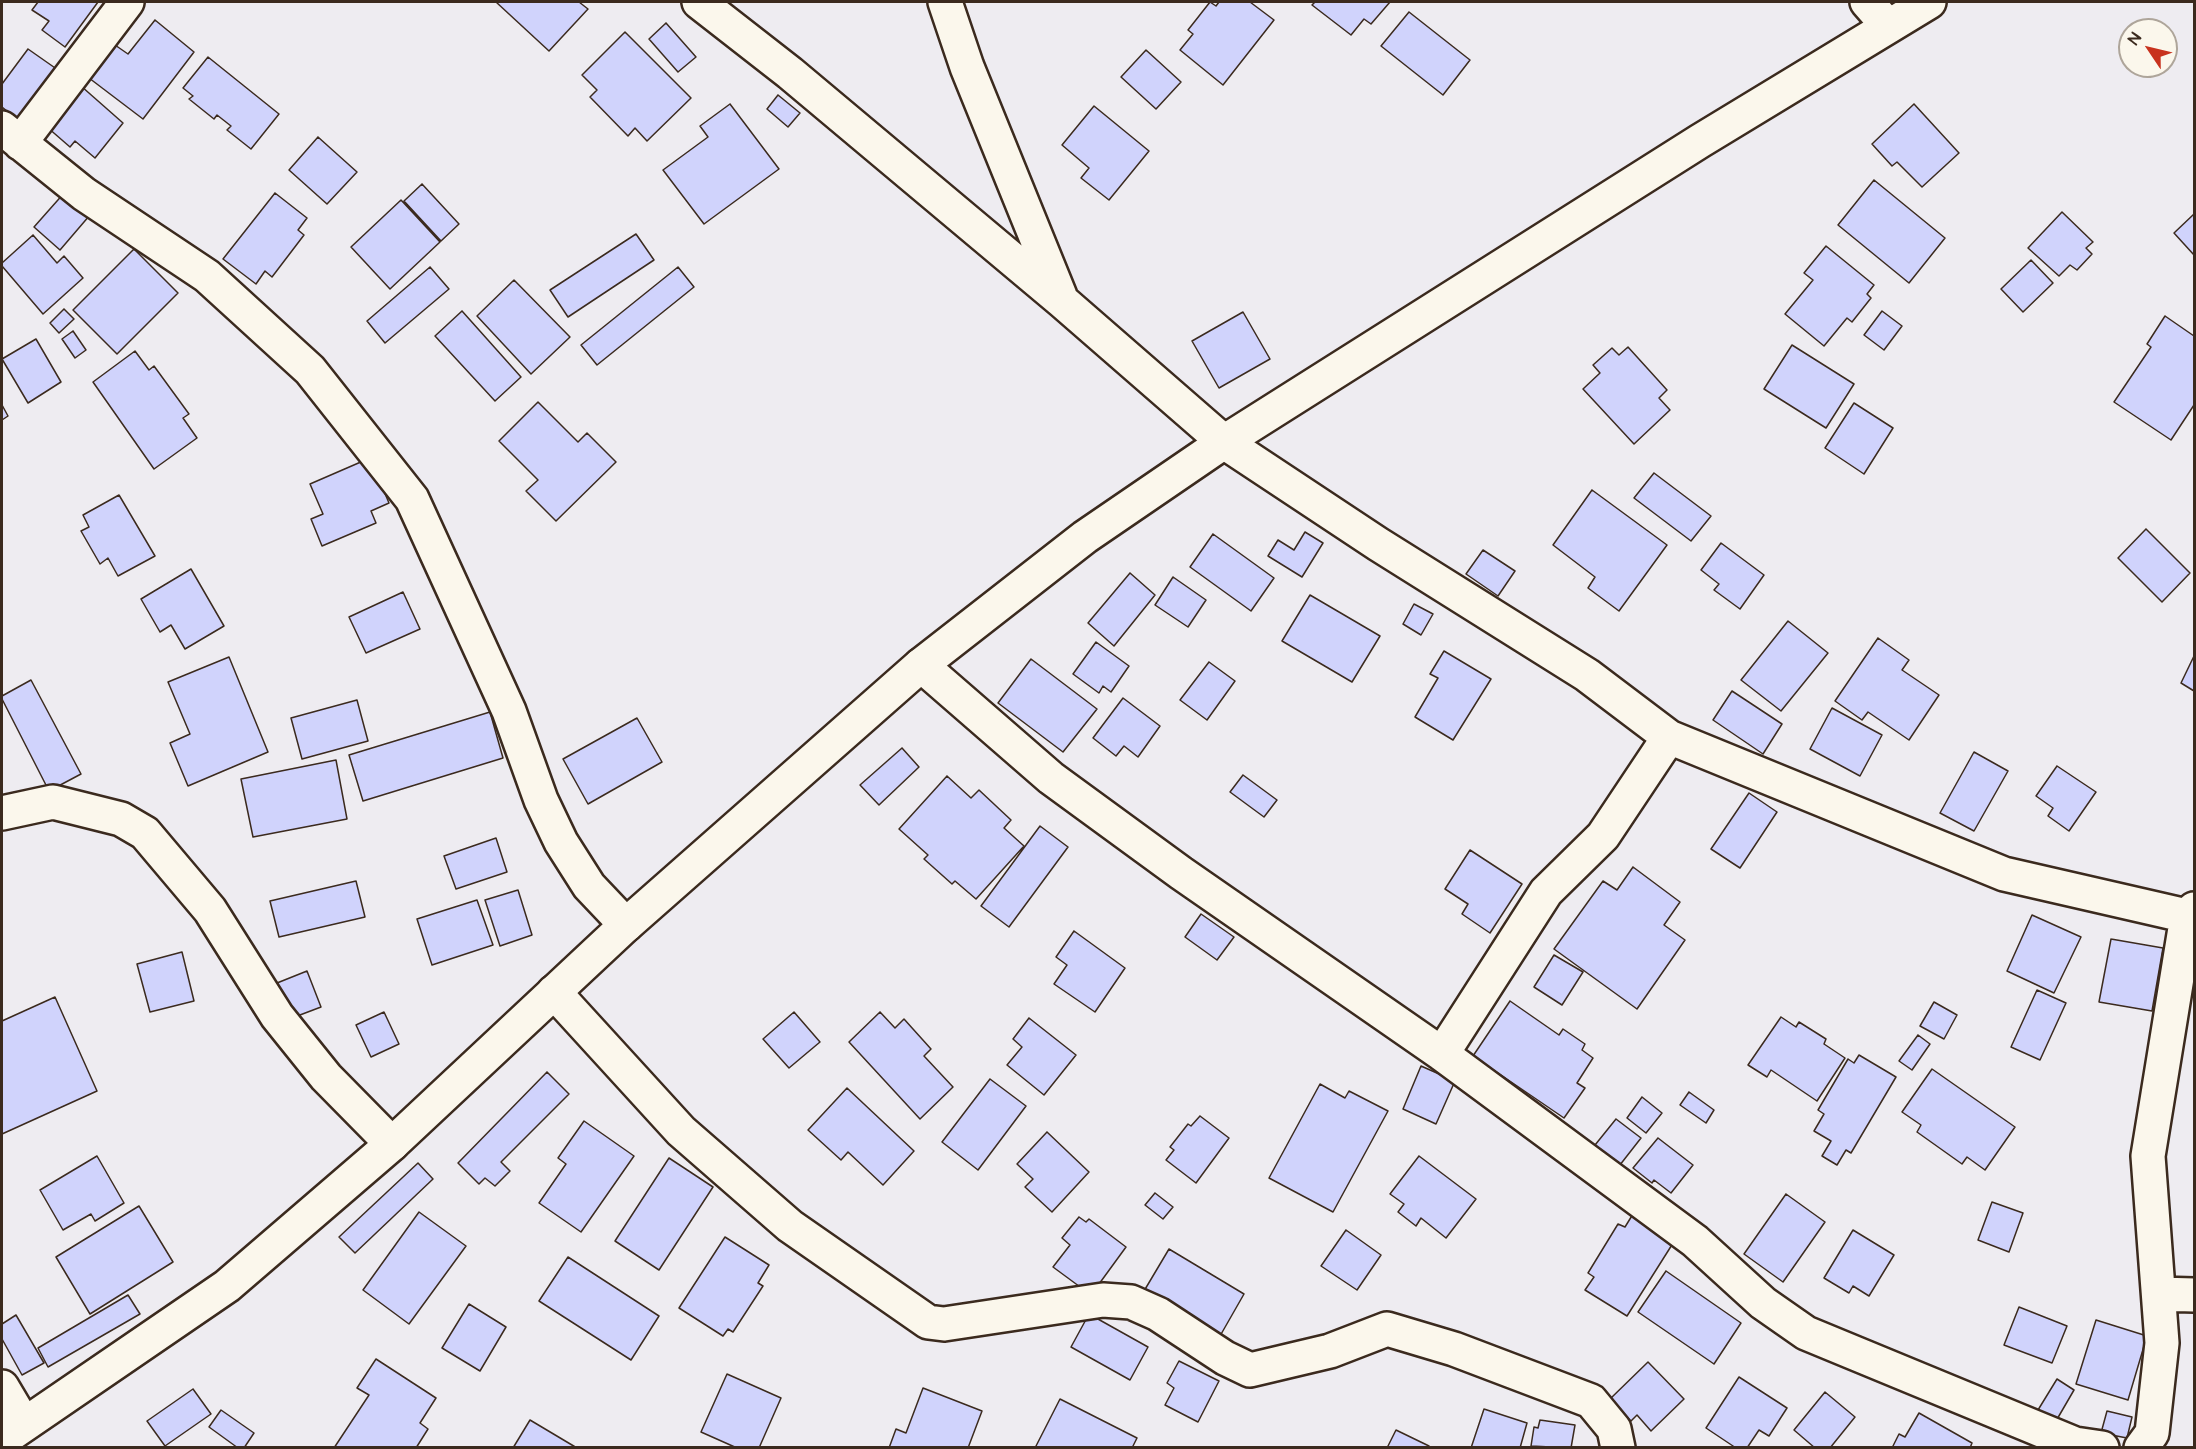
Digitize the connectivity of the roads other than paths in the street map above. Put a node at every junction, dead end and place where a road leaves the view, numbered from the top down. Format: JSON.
{"nodes":[{"id":1,"x":127,"y":2,"type":"edge"},
{"id":2,"x":699,"y":2,"type":"edge"},
{"id":3,"x":945,"y":2,"type":"edge"},
{"id":4,"x":1929,"y":2,"type":"edge"},
{"id":5,"x":1878,"y":14,"type":"edge"},
{"id":6,"x":11,"y":136,"type":"edge"},
{"id":7,"x":1062,"y":301,"type":"junction"},
{"id":8,"x":1224,"y":442,"type":"junction"},
{"id":9,"x":921,"y":665,"type":"junction"},
{"id":10,"x":1669,"y":737,"type":"junction"},
{"id":11,"x":2,"y":813,"type":"edge"},
{"id":12,"x":2191,"y":913,"type":"edge"},
{"id":13,"x":626,"y":926,"type":"junction"},
{"id":14,"x":554,"y":992,"type":"junction"},
{"id":15,"x":1442,"y":1054,"type":"junction"},
{"id":16,"x":392,"y":1144,"type":"junction"},
{"id":17,"x":2159,"y":1294,"type":"junction"},
{"id":18,"x":2194,"y":1295,"type":"edge"},
{"id":19,"x":2,"y":1387,"type":"edge"},
{"id":20,"x":8,"y":1439,"type":"edge"},
{"id":21,"x":1618,"y":1448,"type":"edge"},
{"id":22,"x":2102,"y":1448,"type":"edge"},
{"id":23,"x":2141,"y":1448,"type":"edge"}],
"edges":[{"from":1,"to":6,"type":"street"},
{"from":2,"to":7,"type":"street"},
{"from":3,"to":7,"type":"street"},
{"from":4,"to":5,"type":"street"},
{"from":5,"to":8,"type":"street"},
{"from":6,"to":13,"type":"street"},
{"from":7,"to":8,"type":"street"},
{"from":8,"to":9,"type":"street"},
{"from":8,"to":10,"type":"street"},
{"from":9,"to":13,"type":"street"},
{"from":9,"to":15,"type":"street"},
{"from":10,"to":12,"type":"street"},
{"from":10,"to":15,"type":"street"},
{"from":11,"to":16,"type":"street"},
{"from":12,"to":17,"type":"street"},
{"from":13,"to":14,"type":"street"},
{"from":14,"to":16,"type":"street"},
{"from":14,"to":21,"type":"street"},
{"from":15,"to":22,"type":"street"},
{"from":16,"to":20,"type":"street"},
{"from":17,"to":18,"type":"street"},
{"from":17,"to":23,"type":"street"},
{"from":19,"to":20,"type":"street"}]}
